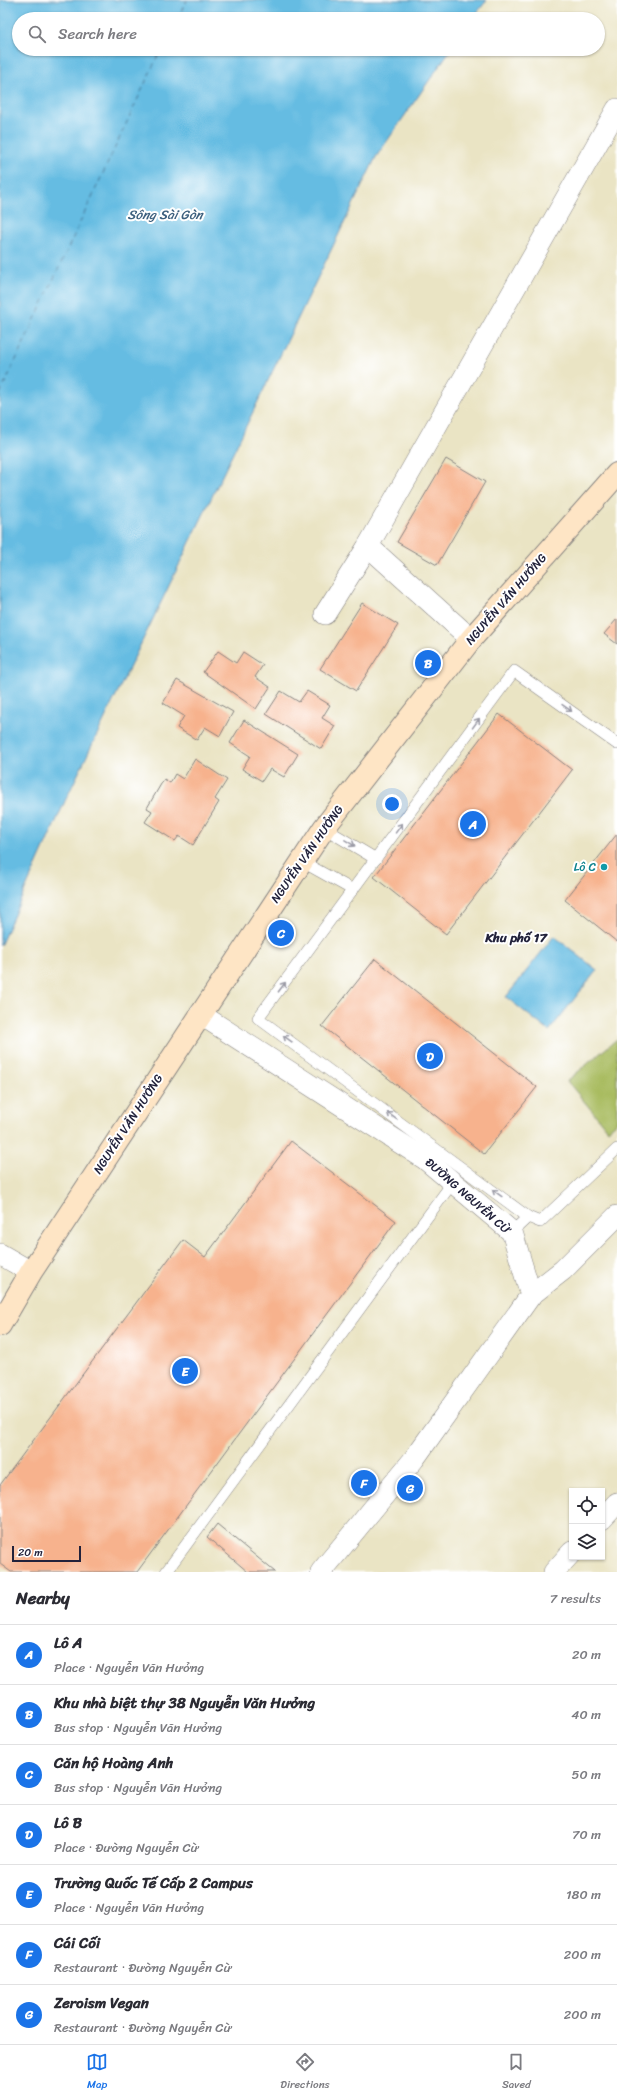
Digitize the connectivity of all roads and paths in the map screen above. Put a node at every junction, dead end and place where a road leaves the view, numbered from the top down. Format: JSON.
{"nodes":[{"id":1,"x":617,"y":109,"type":"edge"},
{"id":2,"x":617,"y":474,"type":"edge"},
{"id":3,"x":368,"y":546,"type":"junction"},
{"id":4,"x":325,"y":614,"type":"dead end"},
{"id":5,"x":471,"y":639,"type":"junction"},
{"id":6,"x":617,"y":744,"type":"edge"},
{"id":7,"x":324,"y":828,"type":"junction"},
{"id":8,"x":376,"y":859,"type":"junction"},
{"id":9,"x":301,"y":861,"type":"junction"},
{"id":10,"x":353,"y":890,"type":"junction"},
{"id":11,"x":200,"y":1014,"type":"junction"},
{"id":12,"x":617,"y":1148,"type":"edge"},
{"id":13,"x":453,"y":1182,"type":"junction"},
{"id":14,"x":528,"y":1216,"type":"junction"},
{"id":15,"x":617,"y":1216,"type":"edge"},
{"id":16,"x":512,"y":1232,"type":"junction"},
{"id":17,"x":0,"y":1254,"type":"edge"},
{"id":18,"x":31,"y":1272,"type":"junction"},
{"id":19,"x":531,"y":1295,"type":"junction"},
{"id":20,"x":0,"y":1325,"type":"edge"},
{"id":21,"x":617,"y":1503,"type":"edge"},
{"id":22,"x":605,"y":1516,"type":"edge"},
{"id":23,"x":569,"y":1555,"type":"edge"},
{"id":24,"x":166,"y":1572,"type":"edge"},
{"id":25,"x":321,"y":1572,"type":"edge"},
{"id":26,"x":554,"y":1572,"type":"edge"}],
"edges":[{"from":1,"to":3,"type":"street"},
{"from":2,"to":5,"type":"main road","name":"NGUYỄN VĂN HƯỞNG"},
{"from":3,"to":4,"type":"street"},
{"from":3,"to":5,"type":"street"},
{"from":5,"to":7,"type":"main road","name":"NGUYỄN VĂN HƯỞNG"},
{"from":8,"to":6,"type":"lane","one_way":true},
{"from":7,"to":8,"type":"lane","one_way":true},
{"from":7,"to":9,"type":"main road","name":"NGUYỄN VĂN HƯỞNG"},
{"from":8,"to":10,"type":"lane"},
{"from":9,"to":10,"type":"lane"},
{"from":9,"to":11,"type":"main road","name":"NGUYỄN VĂN HƯỞNG"},
{"from":14,"to":10,"type":"lane","one_way":true},
{"from":11,"to":13,"type":"street","name":"ĐƯỜNG NGUYỄN CỪ"},
{"from":11,"to":18,"type":"main road","name":"NGUYỄN VĂN HƯỞNG"},
{"from":12,"to":14,"type":"lane"},
{"from":13,"to":16,"type":"street","name":"ĐƯỜNG NGUYỄN CỪ"},
{"from":13,"to":24,"type":"lane"},
{"from":14,"to":16,"type":"lane"},
{"from":15,"to":19,"type":"street"},
{"from":16,"to":19,"type":"street","name":"ĐƯỜNG NGUYỄN CỪ"},
{"from":17,"to":18,"type":"street"},
{"from":18,"to":20,"type":"main road","name":"NGUYỄN VĂN HƯỞNG"},
{"from":19,"to":25,"type":"street"},
{"from":21,"to":22,"type":"street"},
{"from":23,"to":26,"type":"street"}]}
